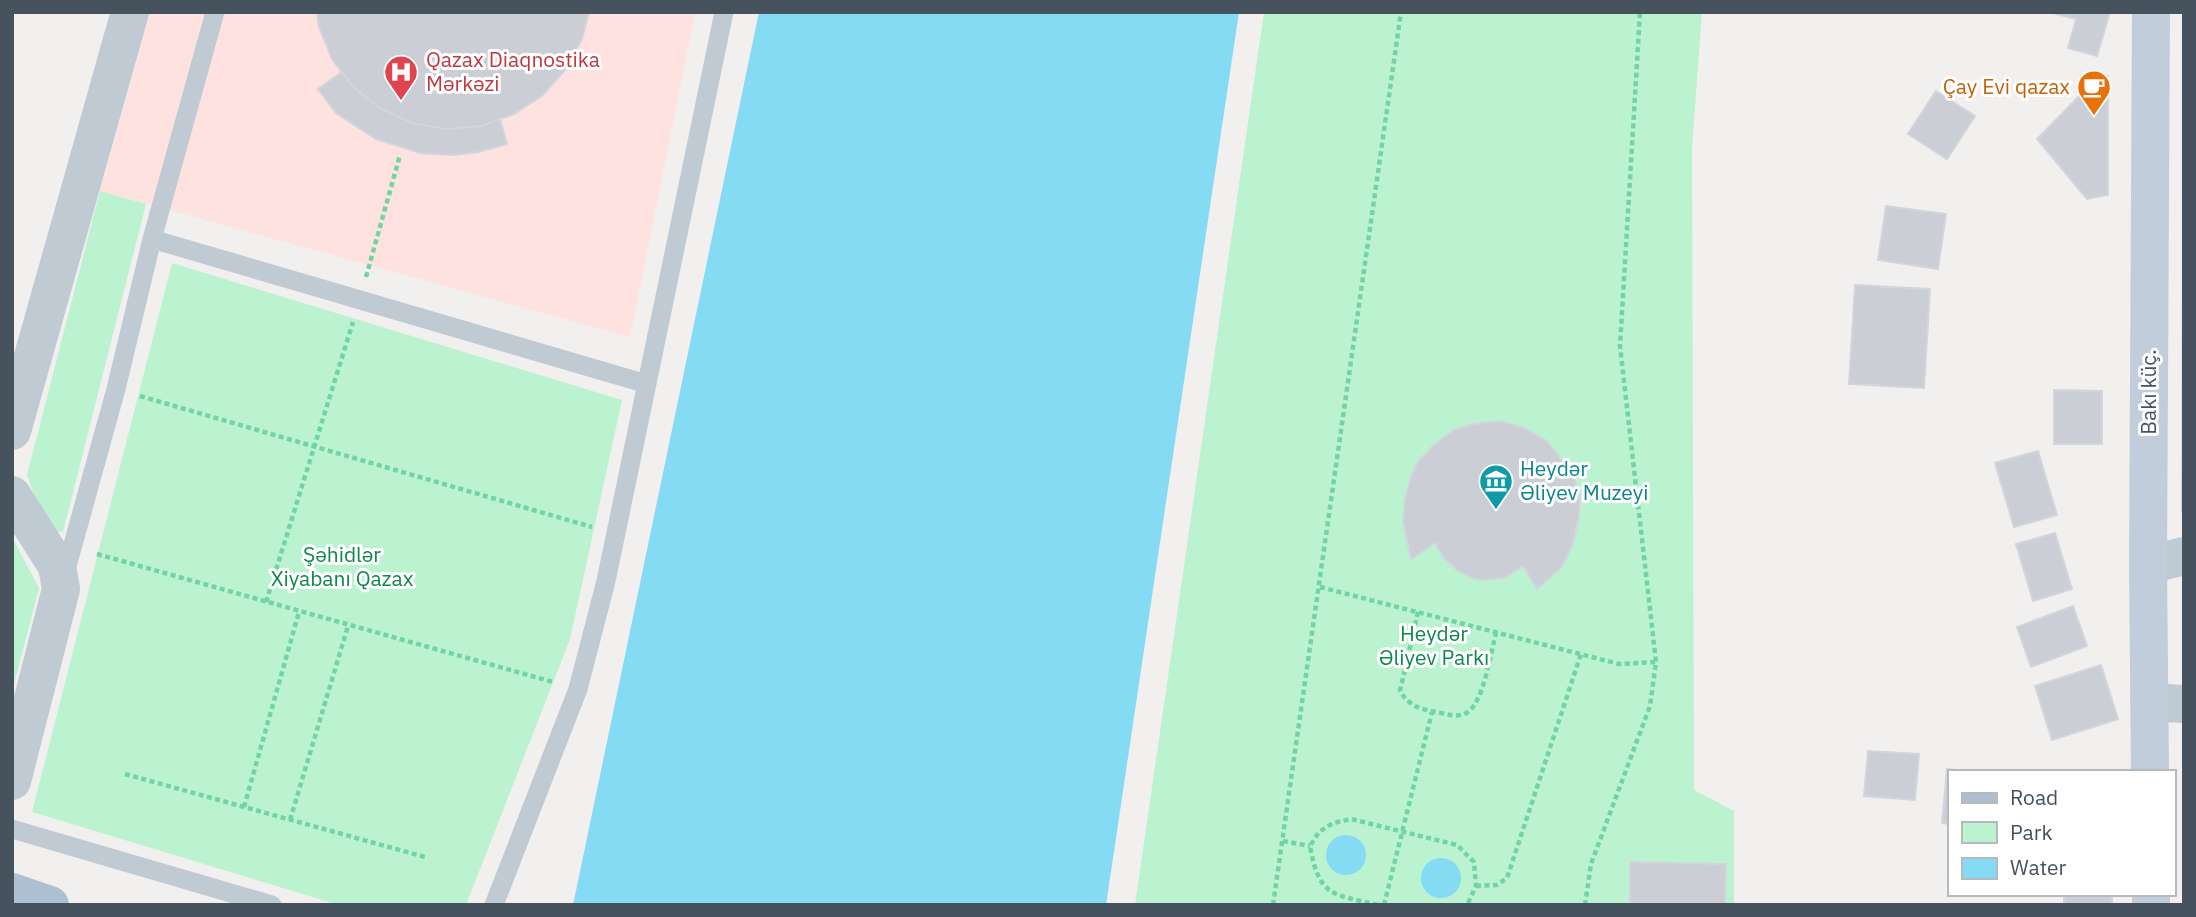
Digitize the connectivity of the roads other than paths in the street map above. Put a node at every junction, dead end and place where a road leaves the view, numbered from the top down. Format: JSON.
{"nodes":[{"id":1,"x":130,"y":12,"type":"edge"},
{"id":2,"x":215,"y":12,"type":"edge"},
{"id":3,"x":724,"y":12,"type":"edge"},
{"id":4,"x":2151,"y":12,"type":"edge"},
{"id":5,"x":152,"y":239,"type":"junction"},
{"id":6,"x":647,"y":384,"type":"junction"},
{"id":7,"x":12,"y":431,"type":"edge"},
{"id":8,"x":12,"y":495,"type":"edge"},
{"id":9,"x":2166,"y":561,"type":"edge"},
{"id":10,"x":61,"y":589,"type":"junction"},
{"id":11,"x":2166,"y":703,"type":"edge"},
{"id":12,"x":2150,"y":770,"type":"edge"},
{"id":13,"x":12,"y":781,"type":"edge"},
{"id":14,"x":12,"y":829,"type":"edge"},
{"id":15,"x":12,"y":892,"type":"edge"},
{"id":16,"x":50,"y":905,"type":"edge"},
{"id":17,"x":272,"y":905,"type":"edge"},
{"id":18,"x":494,"y":905,"type":"edge"}],
"edges":[{"from":1,"to":7,"type":"street"},
{"from":2,"to":5,"type":"lane"},
{"from":3,"to":6,"type":"lane"},
{"from":4,"to":9,"type":"main road","name":"Bakı küç."},
{"from":5,"to":6,"type":"lane"},
{"from":5,"to":10,"type":"lane"},
{"from":6,"to":18,"type":"lane"},
{"from":8,"to":10,"type":"street"},
{"from":9,"to":11,"type":"main road","name":"Bakı küç."},
{"from":10,"to":13,"type":"street"},
{"from":11,"to":12,"type":"main road","name":"Bakı küç."},
{"from":14,"to":17,"type":"lane"},
{"from":15,"to":16,"type":"main road"}]}
